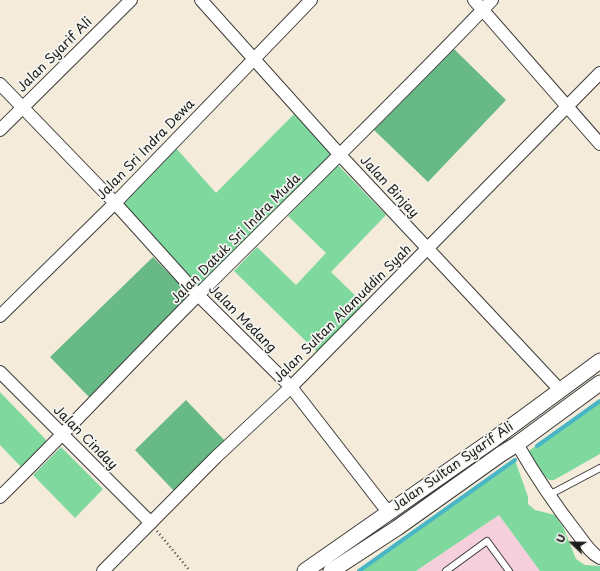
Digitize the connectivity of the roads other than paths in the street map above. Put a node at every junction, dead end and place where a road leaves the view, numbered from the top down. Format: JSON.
{"nodes":[{"id":1,"x":131,"y":0,"type":"edge"},
{"id":2,"x":201,"y":0,"type":"edge"},
{"id":3,"x":311,"y":0,"type":"edge"},
{"id":4,"x":474,"y":0,"type":"edge"},
{"id":5,"x":492,"y":0,"type":"edge"},
{"id":6,"x":483,"y":10,"type":"junction"},
{"id":7,"x":254,"y":58,"type":"junction"},
{"id":8,"x":600,"y":74,"type":"edge"},
{"id":9,"x":0,"y":84,"type":"edge"},
{"id":10,"x":23,"y":107,"type":"junction"},
{"id":11,"x":566,"y":107,"type":"junction"},
{"id":12,"x":0,"y":130,"type":"edge"},
{"id":13,"x":600,"y":144,"type":"edge"},
{"id":14,"x":340,"y":155,"type":"junction"},
{"id":15,"x":115,"y":203,"type":"junction"},
{"id":16,"x":427,"y":249,"type":"junction"},
{"id":17,"x":198,"y":295,"type":"junction"},
{"id":18,"x":0,"y":316,"type":"edge"},
{"id":19,"x":600,"y":361,"type":"edge"},
{"id":20,"x":0,"y":372,"type":"edge"},
{"id":21,"x":600,"y":383,"type":"edge"},
{"id":22,"x":291,"y":387,"type":"junction"},
{"id":23,"x":560,"y":390,"type":"junction"},
{"id":24,"x":62,"y":436,"type":"junction"},
{"id":25,"x":494,"y":440,"type":"junction"},
{"id":26,"x":517,"y":444,"type":"junction"},
{"id":27,"x":501,"y":454,"type":"junction"},
{"id":28,"x":600,"y":468,"type":"edge"},
{"id":29,"x":549,"y":495,"type":"junction"},
{"id":30,"x":0,"y":497,"type":"edge"},
{"id":31,"x":388,"y":512,"type":"junction"},
{"id":32,"x":150,"y":523,"type":"junction"},
{"id":33,"x":600,"y":558,"type":"edge"},
{"id":34,"x":103,"y":571,"type":"edge"},
{"id":35,"x":304,"y":571,"type":"edge"},
{"id":36,"x":331,"y":571,"type":"edge"},
{"id":37,"x":446,"y":571,"type":"edge"},
{"id":38,"x":509,"y":571,"type":"edge"}],
"edges":[{"from":1,"to":10,"type":"street","name":"Jalan Syarif Ali"},
{"from":2,"to":7,"type":"street","name":"Jalan Binjay"},
{"from":3,"to":7,"type":"street","name":"Jalan Sri Indra Dewa"},
{"from":4,"to":6,"type":"street"},
{"from":5,"to":6,"type":"street","name":"Jalan Datuk Sri Indra Muda"},
{"from":6,"to":11,"type":"street"},
{"from":6,"to":14,"type":"street","name":"Jalan Datuk Sri Indra Muda"},
{"from":7,"to":14,"type":"street","name":"Jalan Binjay"},
{"from":7,"to":15,"type":"street","name":"Jalan Sri Indra Dewa"},
{"from":8,"to":11,"type":"street","name":"Jalan Sultan Alamuddin Syah"},
{"from":9,"to":10,"type":"street","name":"Jalan Medang"},
{"from":10,"to":12,"type":"street","name":"Jalan Syarif Ali"},
{"from":10,"to":15,"type":"street","name":"Jalan Medang"},
{"from":11,"to":13,"type":"street"},
{"from":11,"to":16,"type":"street","name":"Jalan Sultan Alamuddin Syah"},
{"from":14,"to":16,"type":"street","name":"Jalan Binjay"},
{"from":14,"to":17,"type":"street","name":"Jalan Datuk Sri Indra Muda"},
{"from":15,"to":17,"type":"street","name":"Jalan Medang"},
{"from":15,"to":18,"type":"street","name":"Jalan Sri Indra Dewa"},
{"from":16,"to":22,"type":"street","name":"Jalan Sultan Alamuddin Syah"},
{"from":16,"to":23,"type":"street","name":"Jalan Binjay"},
{"from":17,"to":22,"type":"street","name":"Jalan Medang"},
{"from":17,"to":24,"type":"street","name":"Jalan Datuk Sri Indra Muda"},
{"from":19,"to":23,"type":"street","name":"Jalan Sultan Syarif Ali"},
{"from":20,"to":24,"type":"street","name":"Jalan Cinday"},
{"from":21,"to":26,"type":"street","name":"Jalan Sultan Syarif Ali"},
{"from":22,"to":31,"type":"street","name":"Jalan Medang"},
{"from":22,"to":32,"type":"street","name":"Jalan Sultan Alamuddin Syah"},
{"from":23,"to":25,"type":"street","name":"Jalan Sultan Syarif Ali"},
{"from":24,"to":30,"type":"street","name":"Jalan Datuk Sri Indra Muda"},
{"from":24,"to":32,"type":"street","name":"Jalan Cinday"},
{"from":25,"to":27,"type":"street"},
{"from":25,"to":31,"type":"street","name":"Jalan Sultan Syarif Ali"},
{"from":26,"to":27,"type":"street","name":"Jalan Sultan Syarif Ali"},
{"from":26,"to":29,"type":"street"},
{"from":27,"to":36,"type":"street","name":"Jalan Sultan Syarif Ali"},
{"from":28,"to":29,"type":"lane"},
{"from":29,"to":33,"type":"street"},
{"from":31,"to":35,"type":"street","name":"Jalan Sultan Syarif Ali"},
{"from":32,"to":34,"type":"street","name":"Jalan Sultan Alamuddin Syah"},
{"from":37,"to":38,"type":"lane"}]}
